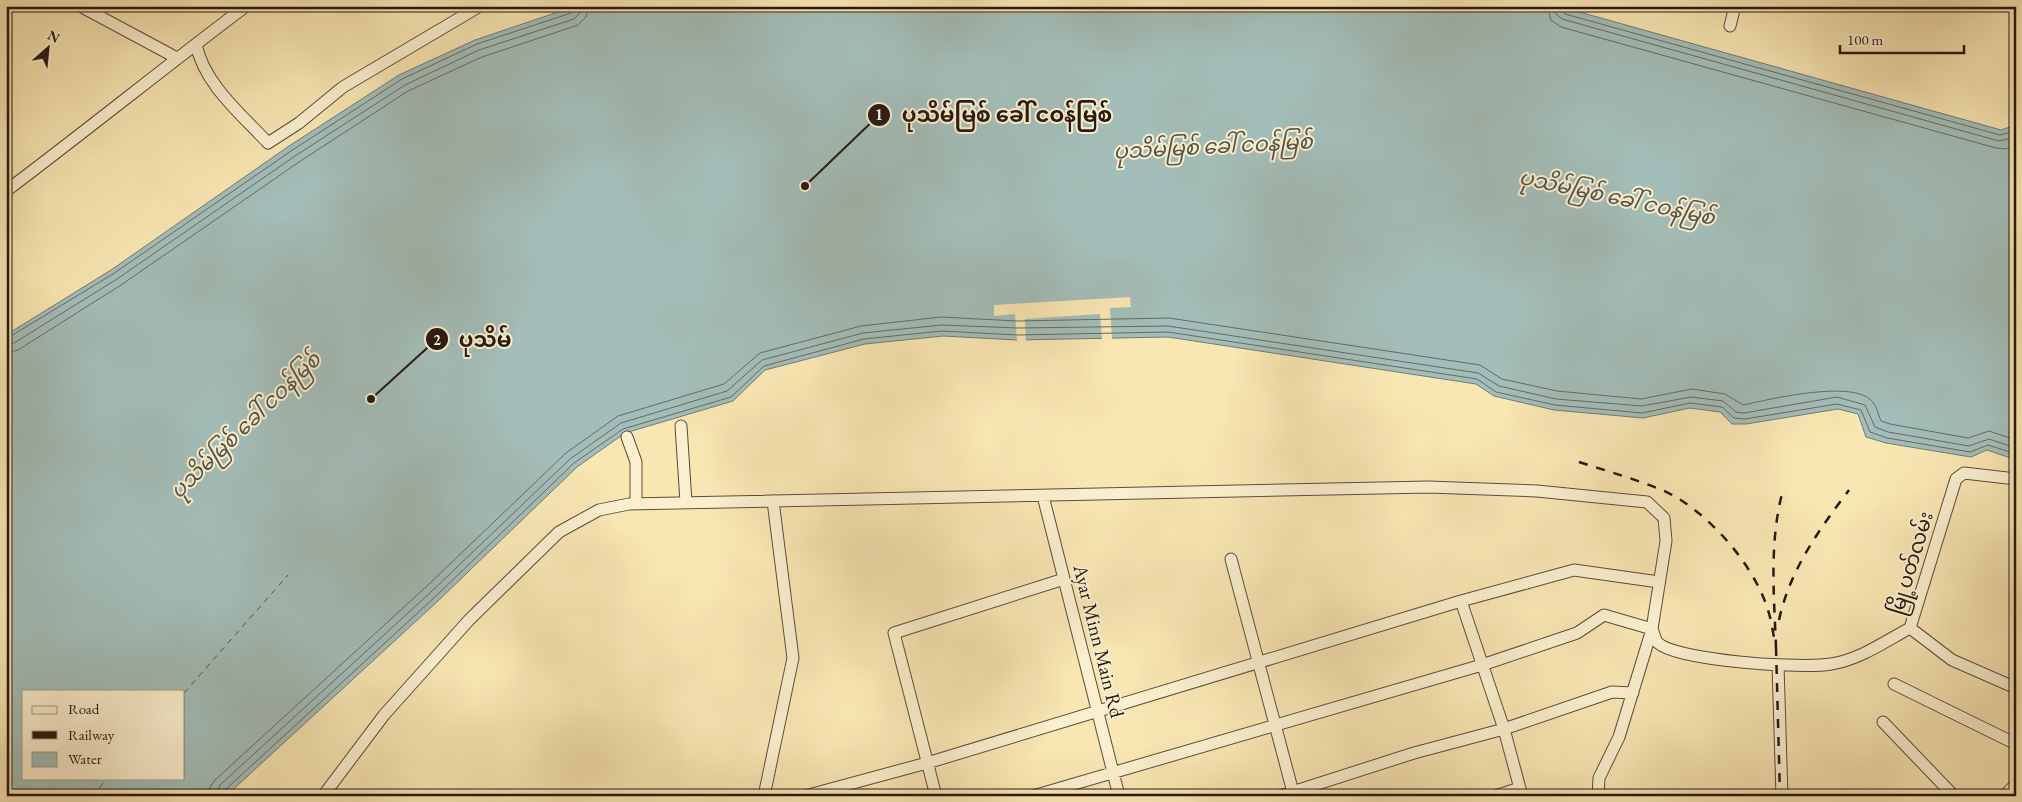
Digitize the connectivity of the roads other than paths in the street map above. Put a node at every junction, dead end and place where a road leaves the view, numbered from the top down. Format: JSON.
{"nodes":[{"id":1,"x":80,"y":6,"type":"edge"},
{"id":2,"x":246,"y":6,"type":"edge"},
{"id":3,"x":480,"y":6,"type":"edge"},
{"id":4,"x":1735,"y":6,"type":"edge"},
{"id":5,"x":1730,"y":26,"type":"dead end"},
{"id":6,"x":196,"y":44,"type":"junction"},
{"id":7,"x":178,"y":58,"type":"junction"},
{"id":8,"x":6,"y":191,"type":"edge"},
{"id":9,"x":682,"y":426,"type":"dead end"},
{"id":10,"x":627,"y":437,"type":"dead end"},
{"id":11,"x":2016,"y":479,"type":"edge"},
{"id":12,"x":1043,"y":496,"type":"junction"},
{"id":13,"x":773,"y":500,"type":"junction"},
{"id":14,"x":686,"y":502,"type":"junction"},
{"id":15,"x":636,"y":504,"type":"junction"},
{"id":16,"x":1231,"y":559,"type":"dead end"},
{"id":17,"x":1064,"y":579,"type":"junction"},
{"id":18,"x":1659,"y":582,"type":"junction"},
{"id":19,"x":1461,"y":601,"type":"junction"},
{"id":20,"x":1910,"y":628,"type":"junction"},
{"id":21,"x":1652,"y":629,"type":"junction"},
{"id":22,"x":1258,"y":662,"type":"junction"},
{"id":23,"x":1482,"y":665,"type":"junction"},
{"id":24,"x":1778,"y":665,"type":"junction"},
{"id":25,"x":1894,"y":684,"type":"dead end"},
{"id":26,"x":2016,"y":688,"type":"edge"},
{"id":27,"x":1633,"y":693,"type":"junction"},
{"id":28,"x":1098,"y":711,"type":"junction"},
{"id":29,"x":1883,"y":722,"type":"dead end"},
{"id":30,"x":1274,"y":727,"type":"junction"},
{"id":31,"x":1504,"y":729,"type":"junction"},
{"id":32,"x":2016,"y":744,"type":"edge"},
{"id":33,"x":927,"y":764,"type":"junction"},
{"id":34,"x":1113,"y":772,"type":"junction"},
{"id":35,"x":2016,"y":784,"type":"edge"},
{"id":36,"x":1521,"y":792,"type":"edge"},
{"id":37,"x":1294,"y":794,"type":"edge"},
{"id":38,"x":323,"y":796,"type":"edge"},
{"id":39,"x":764,"y":796,"type":"edge"},
{"id":40,"x":805,"y":796,"type":"edge"},
{"id":41,"x":936,"y":796,"type":"edge"},
{"id":42,"x":1034,"y":796,"type":"edge"},
{"id":43,"x":1119,"y":796,"type":"edge"},
{"id":44,"x":1280,"y":796,"type":"edge"},
{"id":45,"x":1495,"y":796,"type":"edge"},
{"id":46,"x":1598,"y":796,"type":"edge"},
{"id":47,"x":1782,"y":796,"type":"edge"},
{"id":48,"x":1954,"y":796,"type":"edge"},
{"id":49,"x":2004,"y":796,"type":"edge"}],
"edges":[{"from":1,"to":7,"type":"street"},
{"from":2,"to":6,"type":"street"},
{"from":3,"to":6,"type":"street"},
{"from":4,"to":5,"type":"street"},
{"from":6,"to":7,"type":"street"},
{"from":7,"to":8,"type":"street"},
{"from":9,"to":14,"type":"street"},
{"from":10,"to":15,"type":"street"},
{"from":11,"to":20,"type":"street","name":"မြို့ပတ်လမ်း"},
{"from":12,"to":13,"type":"street"},
{"from":12,"to":17,"type":"street","name":"Ayar Minn Main Rd"},
{"from":12,"to":18,"type":"street"},
{"from":13,"to":14,"type":"street"},
{"from":13,"to":39,"type":"street"},
{"from":14,"to":15,"type":"street"},
{"from":15,"to":38,"type":"street"},
{"from":16,"to":22,"type":"street"},
{"from":17,"to":28,"type":"street","name":"Ayar Minn Main Rd"},
{"from":17,"to":33,"type":"street"},
{"from":18,"to":19,"type":"street"},
{"from":18,"to":21,"type":"street"},
{"from":19,"to":22,"type":"street"},
{"from":19,"to":23,"type":"street"},
{"from":20,"to":24,"type":"street"},
{"from":20,"to":26,"type":"street","name":"မြို့ပတ်လမ်း"},
{"from":21,"to":23,"type":"street"},
{"from":21,"to":24,"type":"street"},
{"from":21,"to":27,"type":"street"},
{"from":22,"to":28,"type":"street"},
{"from":22,"to":30,"type":"street"},
{"from":23,"to":30,"type":"street"},
{"from":23,"to":31,"type":"street"},
{"from":24,"to":47,"type":"street"},
{"from":25,"to":32,"type":"street"},
{"from":27,"to":31,"type":"street"},
{"from":27,"to":46,"type":"street"},
{"from":28,"to":33,"type":"street"},
{"from":28,"to":34,"type":"street","name":"Ayar Minn Main Rd"},
{"from":29,"to":48,"type":"street"},
{"from":30,"to":34,"type":"street"},
{"from":30,"to":37,"type":"street"},
{"from":31,"to":36,"type":"street"},
{"from":31,"to":37,"type":"street"},
{"from":33,"to":40,"type":"street"},
{"from":33,"to":41,"type":"street"},
{"from":34,"to":42,"type":"street"},
{"from":34,"to":43,"type":"street","name":"Ayar Minn Main Rd"},
{"from":35,"to":49,"type":"street"},
{"from":36,"to":45,"type":"street"},
{"from":37,"to":44,"type":"street"}]}
